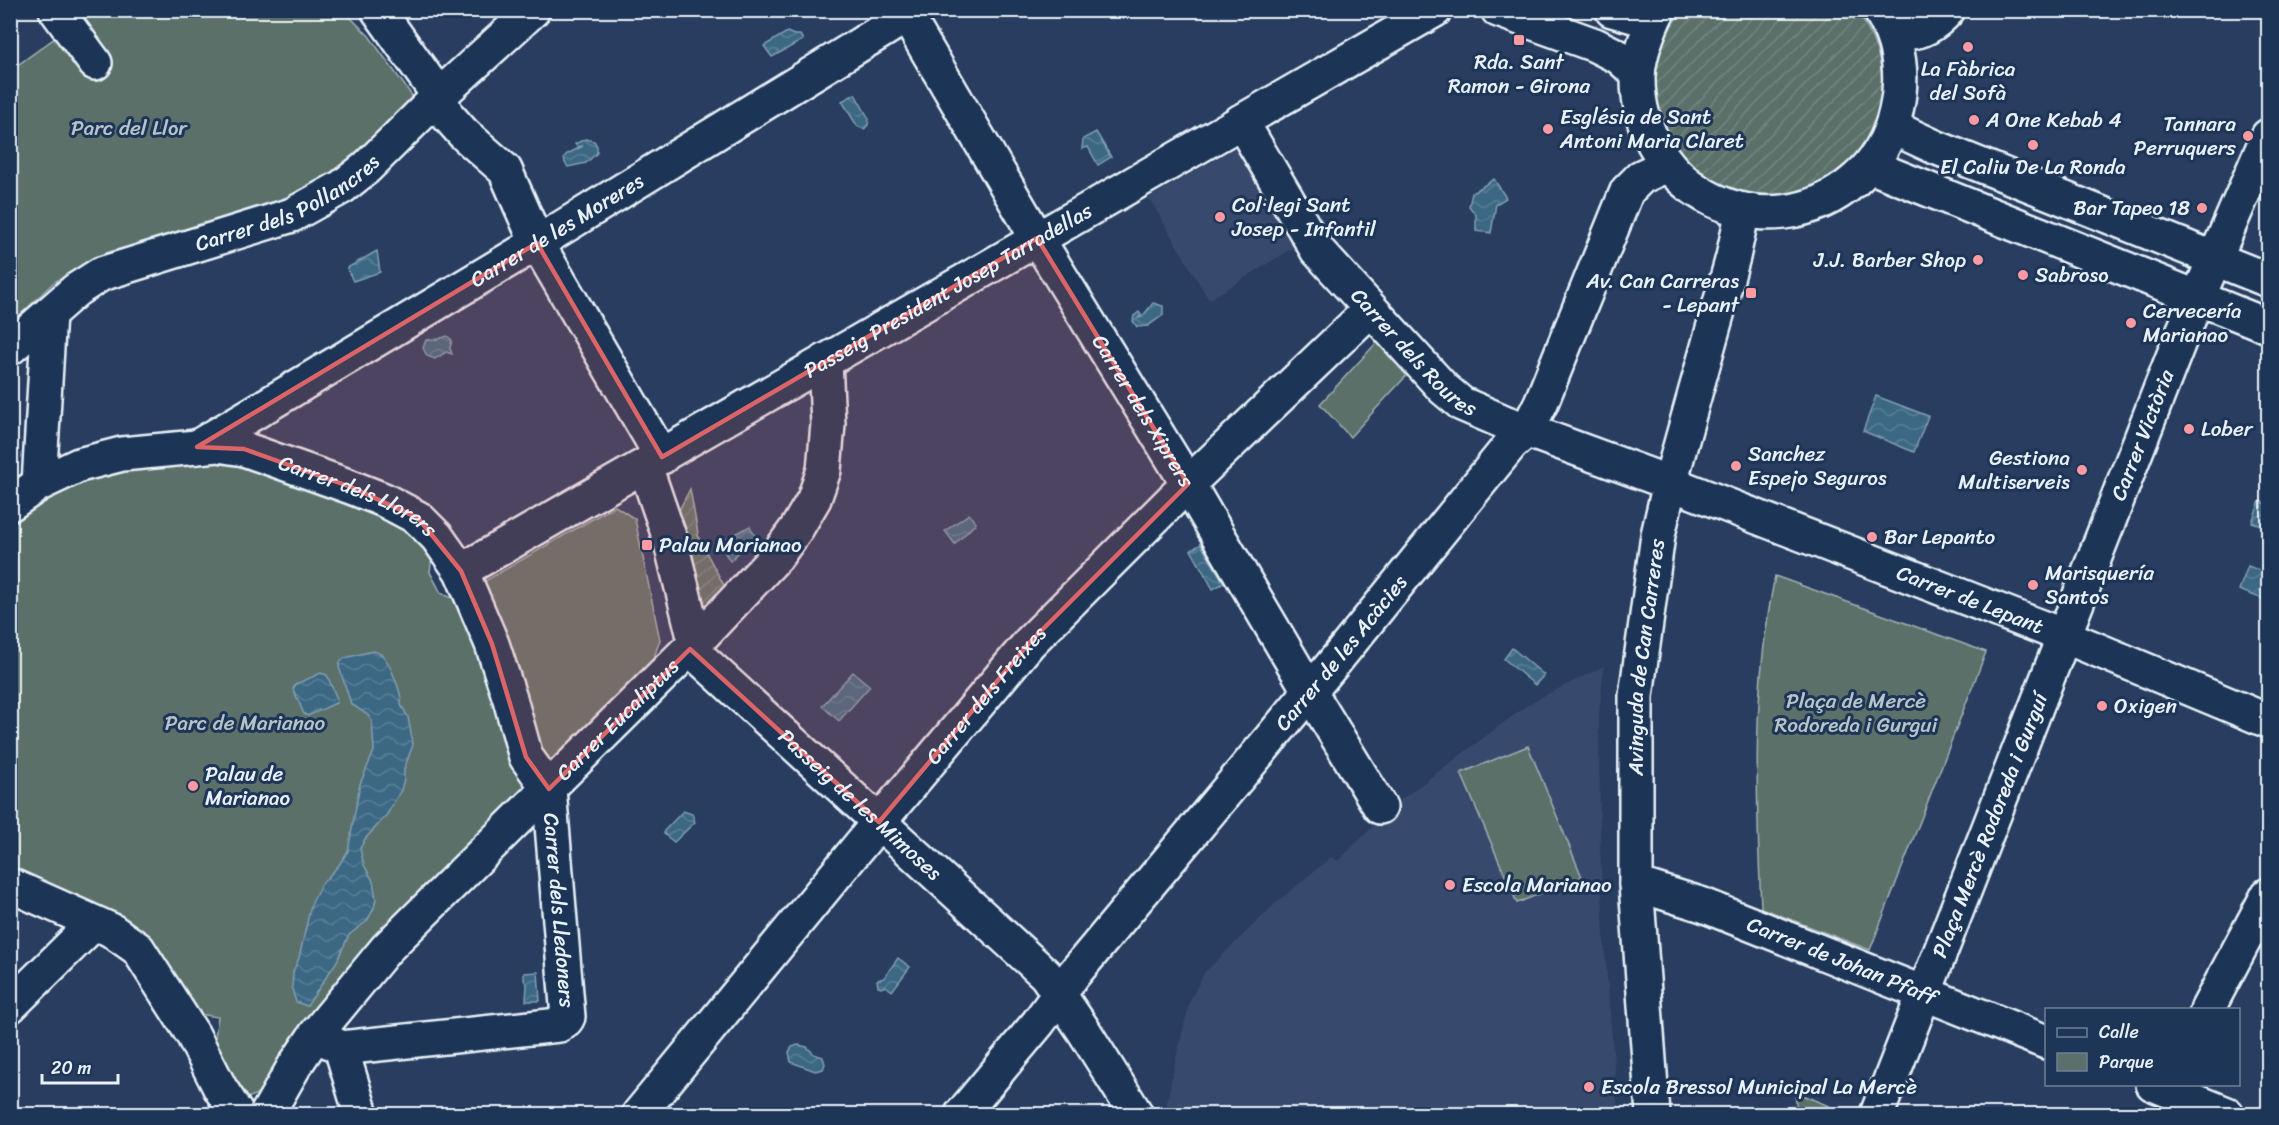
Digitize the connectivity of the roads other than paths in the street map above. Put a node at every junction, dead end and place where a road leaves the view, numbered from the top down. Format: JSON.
{"nodes":[{"id":1,"x":56,"y":10,"type":"edge"},
{"id":2,"x":378,"y":10,"type":"edge"},
{"id":3,"x":533,"y":10,"type":"edge"},
{"id":4,"x":1435,"y":10,"type":"edge"},
{"id":5,"x":1498,"y":10,"type":"edge"},
{"id":6,"x":1612,"y":10,"type":"edge"},
{"id":7,"x":1948,"y":10,"type":"edge"},
{"id":8,"x":1658,"y":11,"type":"edge"},
{"id":9,"x":904,"y":12,"type":"edge"},
{"id":10,"x":1885,"y":19,"type":"edge"},
{"id":11,"x":95,"y":63,"type":"dead end"},
{"id":12,"x":1638,"y":74,"type":"junction"},
{"id":13,"x":439,"y":96,"type":"junction"},
{"id":14,"x":1241,"y":121,"type":"junction"},
{"id":15,"x":1892,"y":127,"type":"junction"},
{"id":16,"x":2268,"y":136,"type":"edge"},
{"id":17,"x":1667,"y":165,"type":"junction"},
{"id":18,"x":1870,"y":166,"type":"junction"},
{"id":19,"x":1743,"y":210,"type":"junction"},
{"id":20,"x":1037,"y":238,"type":"junction"},
{"id":21,"x":537,"y":243,"type":"junction"},
{"id":22,"x":2215,"y":258,"type":"junction"},
{"id":23,"x":2268,"y":280,"type":"edge"},
{"id":24,"x":2199,"y":297,"type":"junction"},
{"id":25,"x":1370,"y":309,"type":"junction"},
{"id":26,"x":49,"y":314,"type":"junction"},
{"id":27,"x":2268,"y":326,"type":"edge"},
{"id":28,"x":10,"y":348,"type":"edge"},
{"id":29,"x":825,"y":361,"type":"junction"},
{"id":30,"x":1527,"y":430,"type":"junction"},
{"id":31,"x":197,"y":447,"type":"junction"},
{"id":32,"x":654,"y":461,"type":"junction"},
{"id":33,"x":1670,"y":483,"type":"junction"},
{"id":34,"x":39,"y":484,"type":"junction"},
{"id":35,"x":1188,"y":484,"type":"junction"},
{"id":36,"x":10,"y":504,"type":"edge"},
{"id":37,"x":461,"y":571,"type":"junction"},
{"id":38,"x":2064,"y":636,"type":"junction"},
{"id":39,"x":696,"y":642,"type":"junction"},
{"id":40,"x":1310,"y":692,"type":"junction"},
{"id":41,"x":2268,"y":721,"type":"edge"},
{"id":42,"x":549,"y":789,"type":"junction"},
{"id":43,"x":1380,"y":807,"type":"dead end"},
{"id":44,"x":879,"y":822,"type":"junction"},
{"id":45,"x":1636,"y":884,"type":"junction"},
{"id":46,"x":10,"y":885,"type":"edge"},
{"id":47,"x":2268,"y":895,"type":"edge"},
{"id":48,"x":94,"y":922,"type":"junction"},
{"id":49,"x":1923,"y":993,"type":"junction"},
{"id":50,"x":1059,"y":996,"type":"junction"},
{"id":51,"x":10,"y":1006,"type":"edge"},
{"id":52,"x":2208,"y":1008,"type":"edge"},
{"id":53,"x":328,"y":1041,"type":"junction"},
{"id":54,"x":2045,"y":1042,"type":"edge"},
{"id":55,"x":2160,"y":1093,"type":"edge"},
{"id":56,"x":237,"y":1114,"type":"edge"},
{"id":57,"x":267,"y":1114,"type":"edge"},
{"id":58,"x":361,"y":1114,"type":"edge"},
{"id":59,"x":639,"y":1114,"type":"edge"},
{"id":60,"x":962,"y":1114,"type":"edge"},
{"id":61,"x":1136,"y":1114,"type":"edge"},
{"id":62,"x":1653,"y":1114,"type":"edge"},
{"id":63,"x":1876,"y":1114,"type":"edge"},
{"id":64,"x":2227,"y":1114,"type":"edge"}],
"edges":[{"from":1,"to":11,"type":"street"},
{"from":2,"to":13,"type":"street","name":"Passeig de les Mimoses"},
{"from":3,"to":13,"type":"street","name":"Carrer dels Pollancres"},
{"from":4,"to":14,"type":"street","name":"Passeig President Josep Tarradellas"},
{"from":5,"to":12,"type":"street"},
{"from":6,"to":8,"type":"street"},
{"from":7,"to":10,"type":"street"},
{"from":8,"to":12,"type":"street"},
{"from":9,"to":20,"type":"street","name":"Carrer dels Xiprers"},
{"from":9,"to":21,"type":"street","name":"Carrer de les Moreres"},
{"from":10,"to":15,"type":"street"},
{"from":12,"to":17,"type":"street"},
{"from":13,"to":21,"type":"street","name":"Passeig de les Mimoses"},
{"from":13,"to":26,"type":"street","name":"Carrer dels Pollancres"},
{"from":14,"to":20,"type":"street","name":"Passeig President Josep Tarradellas"},
{"from":14,"to":25,"type":"street","name":"Carrer dels Roures"},
{"from":15,"to":18,"type":"street"},
{"from":15,"to":22,"type":"street"},
{"from":16,"to":22,"type":"street","name":"Carrer Victòria"},
{"from":17,"to":19,"type":"street"},
{"from":17,"to":30,"type":"street","name":"Carrer de les Acàcies"},
{"from":18,"to":19,"type":"street"},
{"from":18,"to":24,"type":"street"},
{"from":19,"to":33,"type":"street","name":"Avinguda de Can Carreres"},
{"from":20,"to":29,"type":"street","name":"Passeig President Josep Tarradellas"},
{"from":20,"to":35,"type":"street","name":"Carrer dels Xiprers"},
{"from":21,"to":31,"type":"street","name":"Carrer de les Moreres"},
{"from":21,"to":32,"type":"street","name":"Passeig de les Mimoses"},
{"from":22,"to":23,"type":"street"},
{"from":22,"to":24,"type":"street","name":"Carrer Victòria"},
{"from":24,"to":27,"type":"street"},
{"from":24,"to":38,"type":"street","name":"Carrer Victòria"},
{"from":25,"to":30,"type":"street","name":"Carrer dels Roures"},
{"from":25,"to":35,"type":"street","name":"Carrer dels Freixes"},
{"from":26,"to":28,"type":"street","name":"Carrer dels Pollancres"},
{"from":26,"to":34,"type":"street"},
{"from":29,"to":32,"type":"street","name":"Passeig President Josep Tarradellas"},
{"from":29,"to":39,"type":"street","name":"Carrer Eucaliptus"},
{"from":30,"to":33,"type":"street","name":"Carrer dels Roures"},
{"from":30,"to":40,"type":"street","name":"Carrer de les Acàcies"},
{"from":31,"to":34,"type":"street","name":"Carrer dels Llorers"},
{"from":31,"to":37,"type":"street","name":"Carrer dels Llorers"},
{"from":32,"to":37,"type":"street","name":"Passeig President Josep Tarradellas"},
{"from":32,"to":39,"type":"street","name":"Passeig de les Mimoses"},
{"from":33,"to":38,"type":"street","name":"Carrer de Lepant"},
{"from":33,"to":45,"type":"street","name":"Avinguda de Can Carreres"},
{"from":34,"to":36,"type":"street","name":"Carrer dels Llorers"},
{"from":35,"to":40,"type":"street","name":"Carrer dels Xiprers"},
{"from":35,"to":44,"type":"street","name":"Carrer dels Freixes"},
{"from":37,"to":42,"type":"street","name":"Carrer dels Llorers"},
{"from":38,"to":41,"type":"street","name":"Carrer de Lepant"},
{"from":38,"to":49,"type":"street","name":"Plaça Mercè Rodoreda i Gurguí"},
{"from":39,"to":42,"type":"street","name":"Carrer Eucaliptus"},
{"from":39,"to":44,"type":"street","name":"Passeig de les Mimoses"},
{"from":40,"to":43,"type":"street","name":"Carrer dels Xiprers"},
{"from":40,"to":50,"type":"street","name":"Carrer de les Acàcies"},
{"from":42,"to":53,"type":"street","name":"Carrer Eucaliptus"},
{"from":42,"to":53,"type":"street","name":"Carrer dels Lledoners"},
{"from":44,"to":50,"type":"street","name":"Passeig de les Mimoses"},
{"from":44,"to":59,"type":"street","name":"Carrer dels Freixes"},
{"from":45,"to":49,"type":"street","name":"Carrer de Johan Pfaff"},
{"from":45,"to":62,"type":"street","name":"Avinguda de Can Carreres"},
{"from":46,"to":48,"type":"street"},
{"from":47,"to":52,"type":"street"},
{"from":48,"to":51,"type":"street"},
{"from":48,"to":56,"type":"street"},
{"from":49,"to":54,"type":"street","name":"Carrer de Johan Pfaff"},
{"from":49,"to":63,"type":"street","name":"Plaça Mercè Rodoreda i Gurguí"},
{"from":50,"to":60,"type":"street","name":"Carrer de les Acàcies"},
{"from":50,"to":61,"type":"street","name":"Passeig de les Mimoses"},
{"from":53,"to":57,"type":"street","name":"Carrer Eucaliptus"},
{"from":53,"to":58,"type":"street"},
{"from":55,"to":64,"type":"street"}]}
